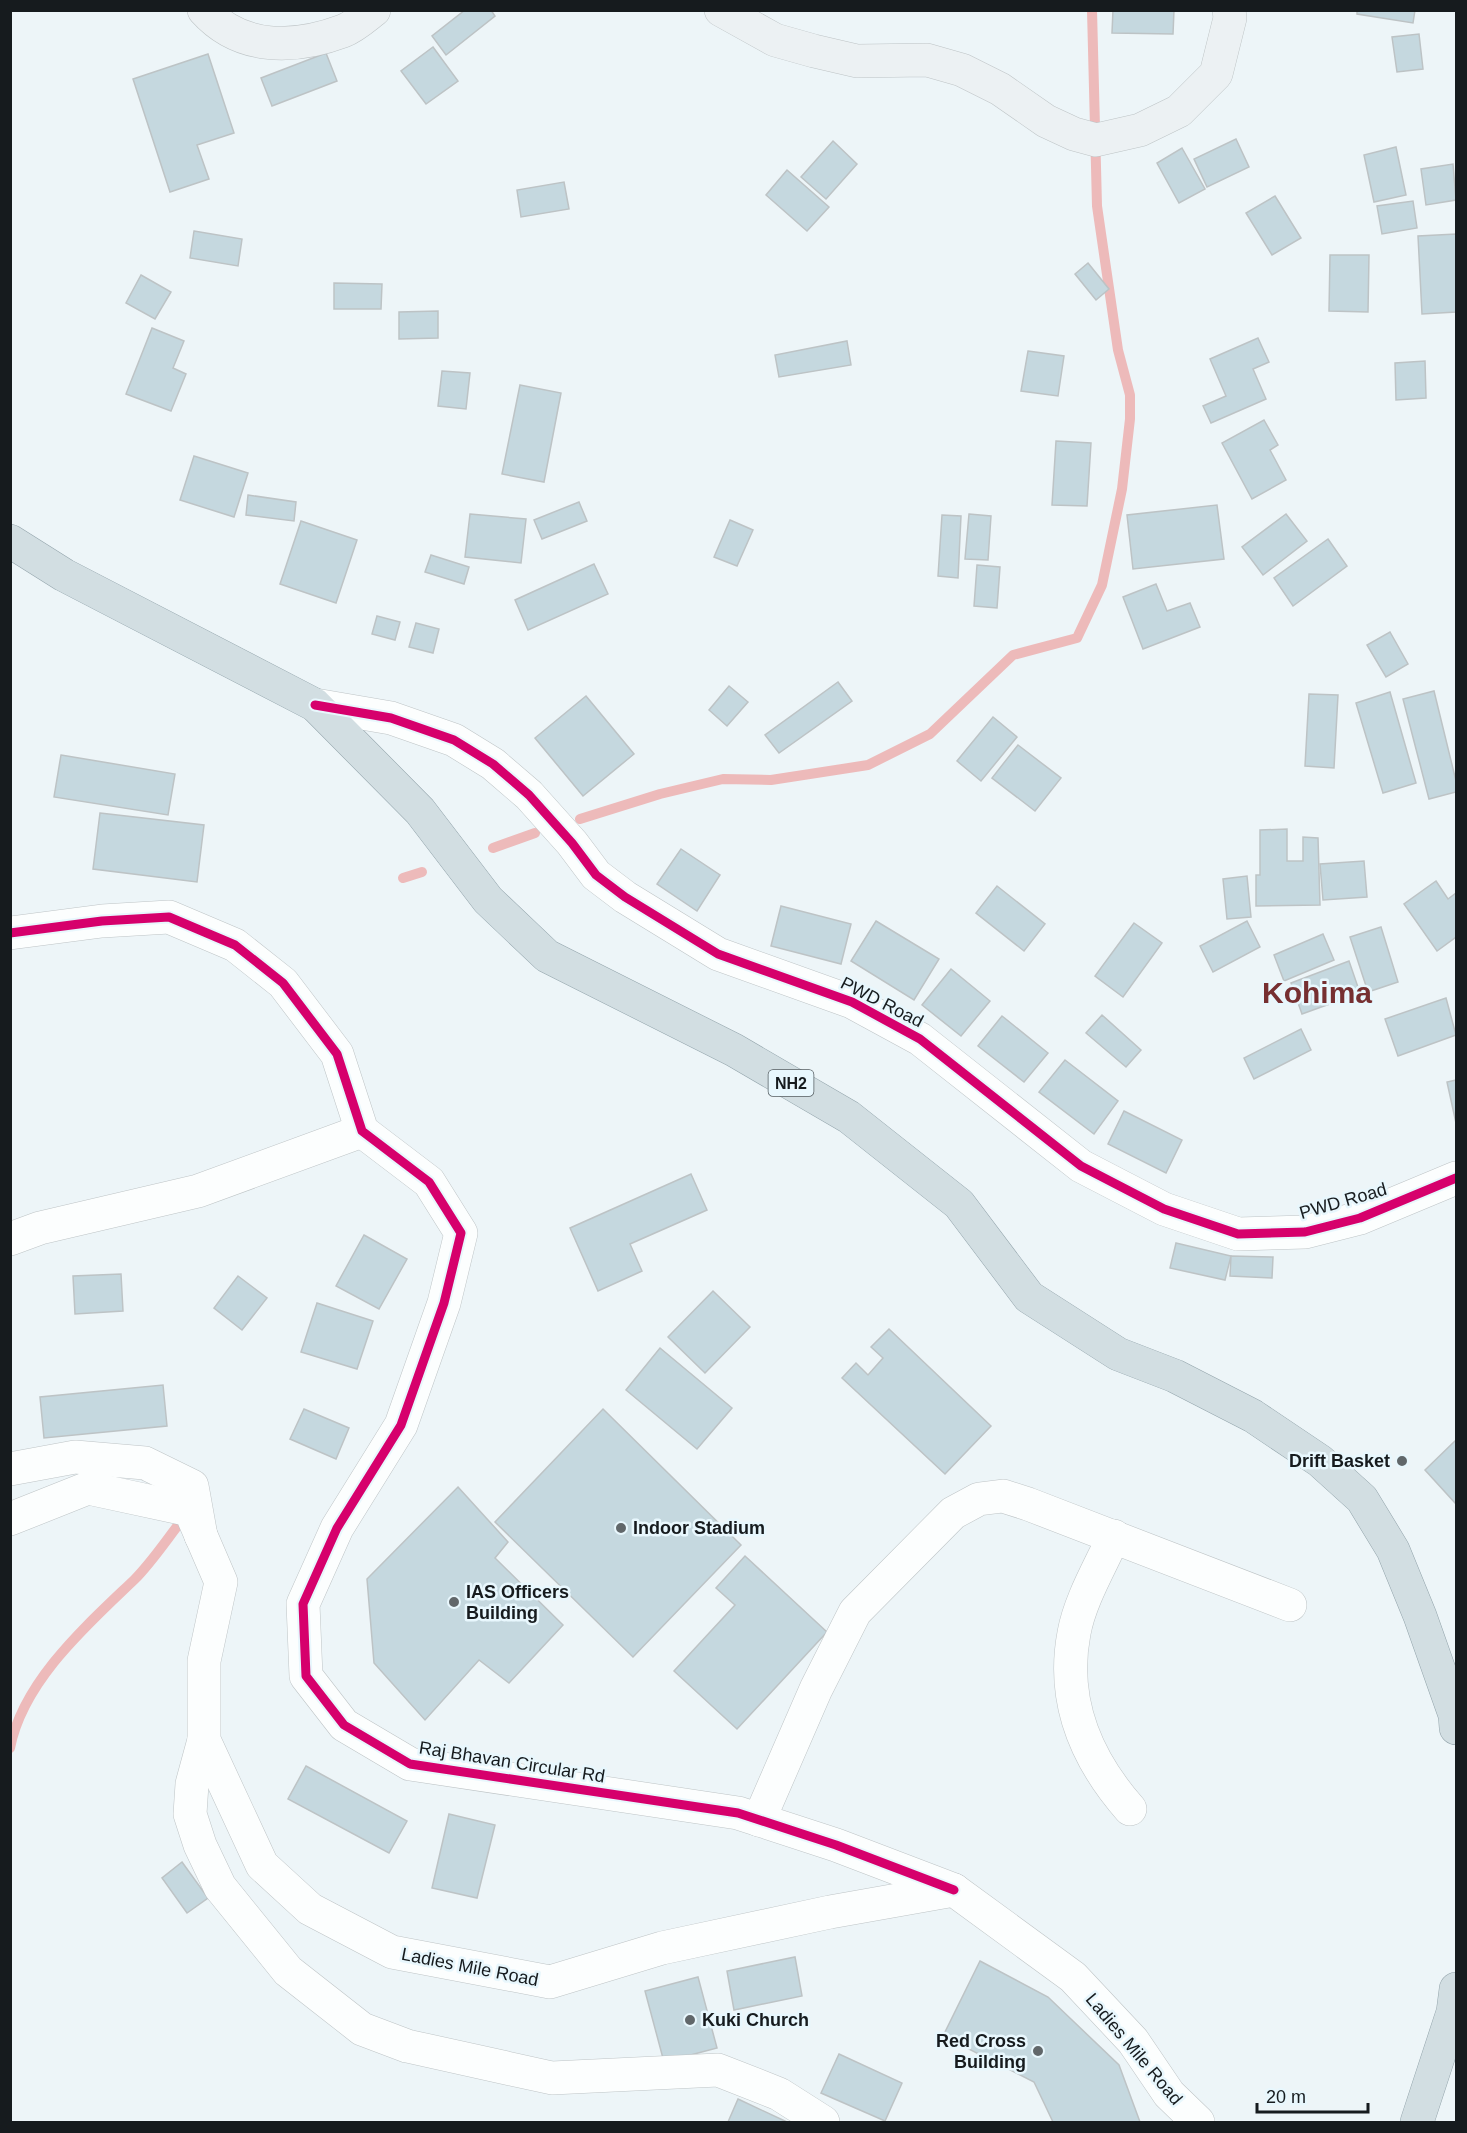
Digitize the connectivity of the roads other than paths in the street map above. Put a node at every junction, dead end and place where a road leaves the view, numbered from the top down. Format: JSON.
{"nodes":[{"id":1,"x":204,"y":10,"type":"edge"},
{"id":2,"x":374,"y":10,"type":"edge"},
{"id":3,"x":721,"y":10,"type":"edge"},
{"id":4,"x":1229,"y":10,"type":"edge"},
{"id":5,"x":10,"y":541,"type":"edge"},
{"id":6,"x":315,"y":705,"type":"junction"},
{"id":7,"x":10,"y":933,"type":"edge"},
{"id":8,"x":362,"y":1131,"type":"junction"},
{"id":9,"x":1456,"y":1178,"type":"edge"},
{"id":10,"x":10,"y":1239,"type":"edge"},
{"id":11,"x":10,"y":1469,"type":"edge"},
{"id":12,"x":10,"y":1519,"type":"edge"},
{"id":13,"x":201,"y":1536,"type":"junction"},
{"id":14,"x":1114,"y":1536,"type":"junction"},
{"id":15,"x":1290,"y":1605,"type":"dead end"},
{"id":16,"x":1456,"y":1719,"type":"edge"},
{"id":17,"x":204,"y":1740,"type":"junction"},
{"id":18,"x":1130,"y":1809,"type":"dead end"},
{"id":19,"x":759,"y":1820,"type":"junction"},
{"id":20,"x":954,"y":1890,"type":"junction"},
{"id":21,"x":1456,"y":1989,"type":"edge"},
{"id":22,"x":823,"y":2122,"type":"edge"},
{"id":23,"x":1198,"y":2122,"type":"edge"},
{"id":24,"x":1417,"y":2122,"type":"edge"}],
"edges":[{"from":1,"to":2,"type":"main road"},
{"from":3,"to":4,"type":"main road"},
{"from":5,"to":6,"type":"highway","number":"NH2"},
{"from":6,"to":9,"type":"street","name":"PWD Road"},
{"from":6,"to":16,"type":"highway","number":"NH2"},
{"from":7,"to":8,"type":"street"},
{"from":8,"to":10,"type":"street"},
{"from":8,"to":19,"type":"street","name":"Raj Bhavan Circular Rd"},
{"from":11,"to":13,"type":"street"},
{"from":12,"to":13,"type":"street","name":"Ladies Mile Road"},
{"from":13,"to":17,"type":"street","name":"Ladies Mile Road"},
{"from":14,"to":15,"type":"street"},
{"from":14,"to":18,"type":"street"},
{"from":14,"to":19,"type":"street"},
{"from":17,"to":20,"type":"street","name":"Ladies Mile Road"},
{"from":17,"to":22,"type":"street"},
{"from":19,"to":20,"type":"street","name":"Raj Bhavan Circular Rd"},
{"from":20,"to":23,"type":"street","name":"Ladies Mile Road"},
{"from":21,"to":24,"type":"highway"}]}
